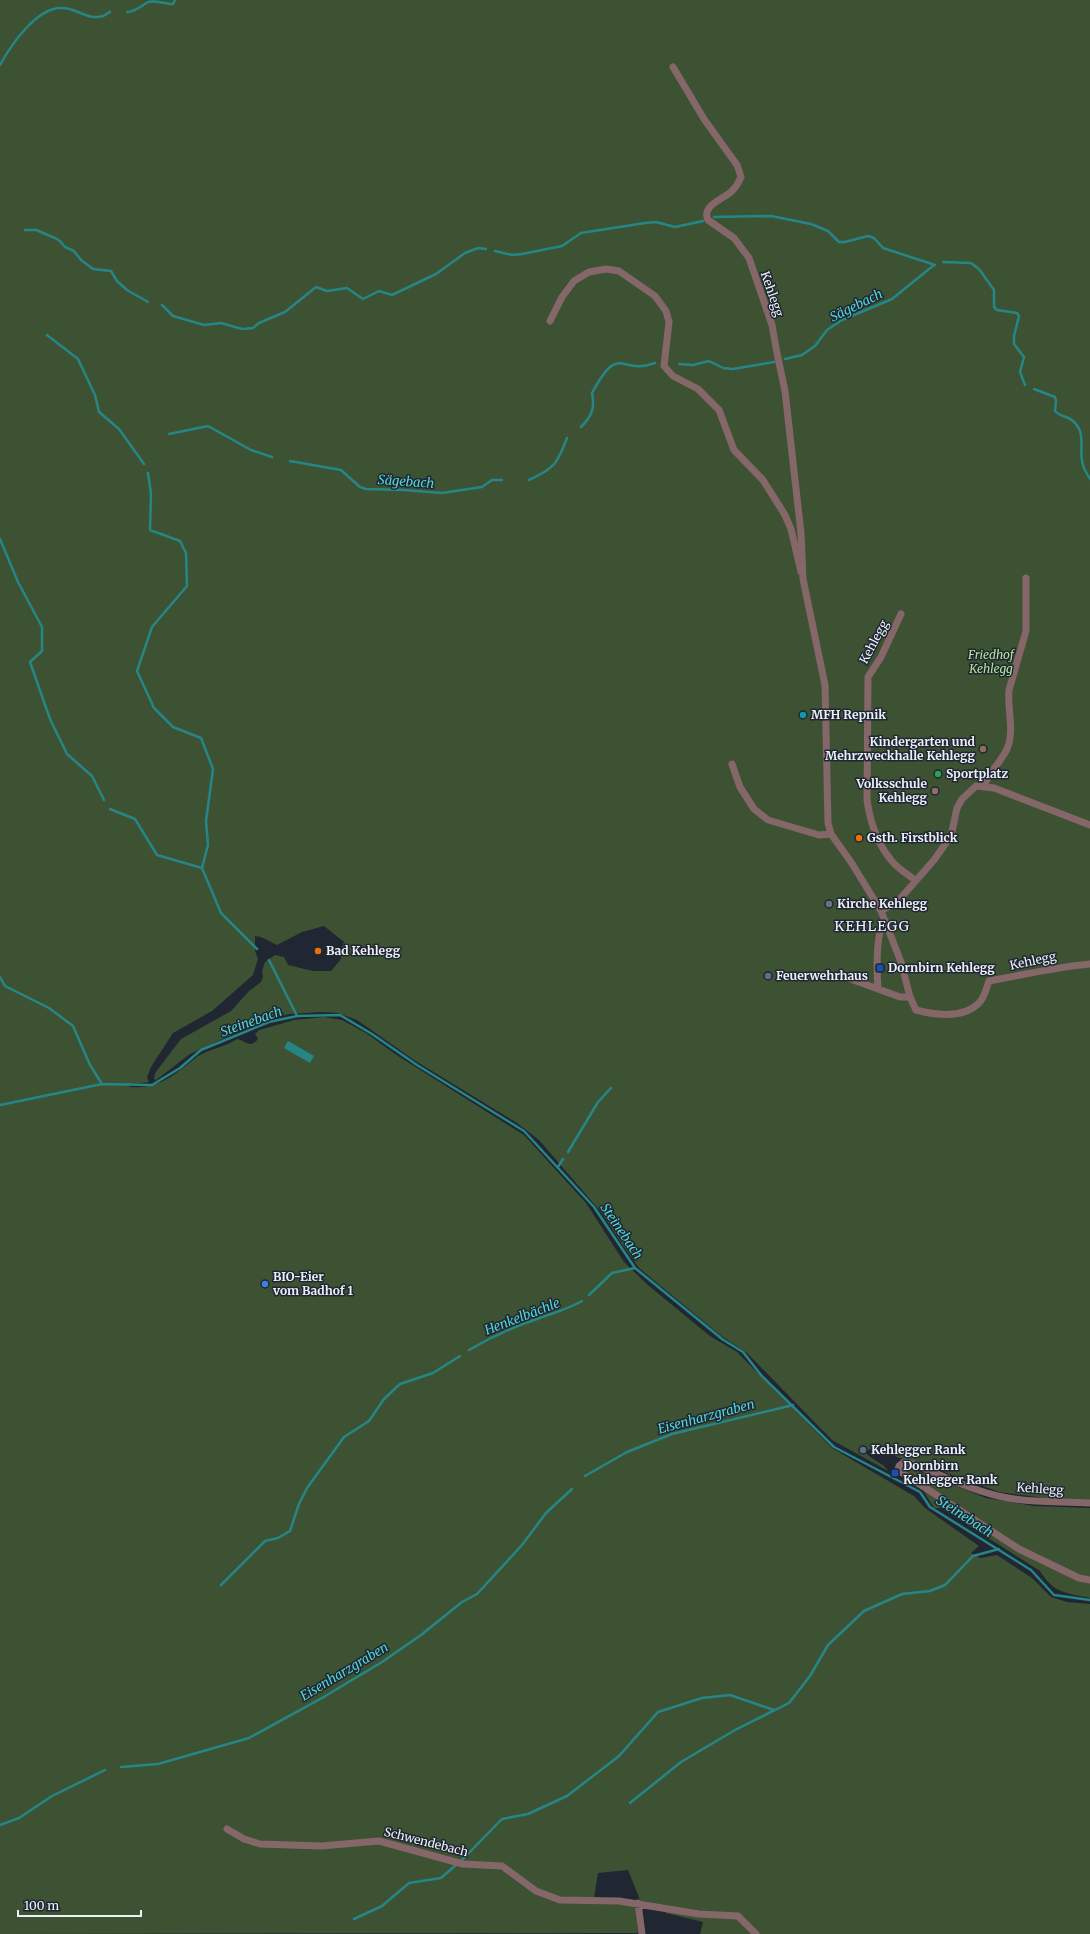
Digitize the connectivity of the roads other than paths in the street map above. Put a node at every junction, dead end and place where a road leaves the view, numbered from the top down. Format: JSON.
{"nodes":[{"id":1,"x":673,"y":67,"type":"dead end"},
{"id":2,"x":550,"y":321,"type":"dead end"},
{"id":3,"x":1026,"y":578,"type":"dead end"},
{"id":4,"x":804,"y":579,"type":"junction"},
{"id":5,"x":901,"y":614,"type":"dead end"},
{"id":6,"x":732,"y":764,"type":"dead end"},
{"id":7,"x":984,"y":786,"type":"junction"},
{"id":8,"x":1090,"y":826,"type":"edge"},
{"id":9,"x":831,"y":834,"type":"junction"},
{"id":10,"x":915,"y":880,"type":"junction"},
{"id":11,"x":881,"y":911,"type":"junction"},
{"id":12,"x":885,"y":922,"type":"junction"},
{"id":13,"x":1090,"y":964,"type":"edge"},
{"id":14,"x":838,"y":978,"type":"dead end"},
{"id":15,"x":878,"y":989,"type":"junction"},
{"id":16,"x":910,"y":997,"type":"junction"},
{"id":17,"x":1090,"y":1503,"type":"edge"},
{"id":18,"x":1090,"y":1580,"type":"edge"},
{"id":19,"x":227,"y":1829,"type":"dead end"},
{"id":20,"x":638,"y":1903,"type":"junction"},
{"id":21,"x":642,"y":1934,"type":"edge"},
{"id":22,"x":756,"y":1934,"type":"edge"}],
"edges":[{"from":1,"to":4,"type":"street","name":"Kehlegg"},
{"from":2,"to":4,"type":"street","name":"Kehlegg"},
{"from":3,"to":7,"type":"street"},
{"from":4,"to":9,"type":"street","name":"Kehlegg"},
{"from":5,"to":10,"type":"street","name":"Kehlegg"},
{"from":6,"to":9,"type":"street"},
{"from":7,"to":8,"type":"street"},
{"from":7,"to":10,"type":"street"},
{"from":9,"to":11,"type":"street","name":"Kehlegg"},
{"from":10,"to":11,"type":"street"},
{"from":11,"to":12,"type":"street","name":"Kehlegg"},
{"from":12,"to":15,"type":"street"},
{"from":12,"to":16,"type":"street","name":"Kehlegg"},
{"from":13,"to":16,"type":"street","name":"Kehlegg"},
{"from":14,"to":15,"type":"street"},
{"from":15,"to":16,"type":"street"},
{"from":17,"to":18,"type":"street","name":"Kehlegg"},
{"from":19,"to":20,"type":"street","name":"Schwendebach"},
{"from":20,"to":21,"type":"street"},
{"from":20,"to":22,"type":"street","name":"Schwendebach"}]}
